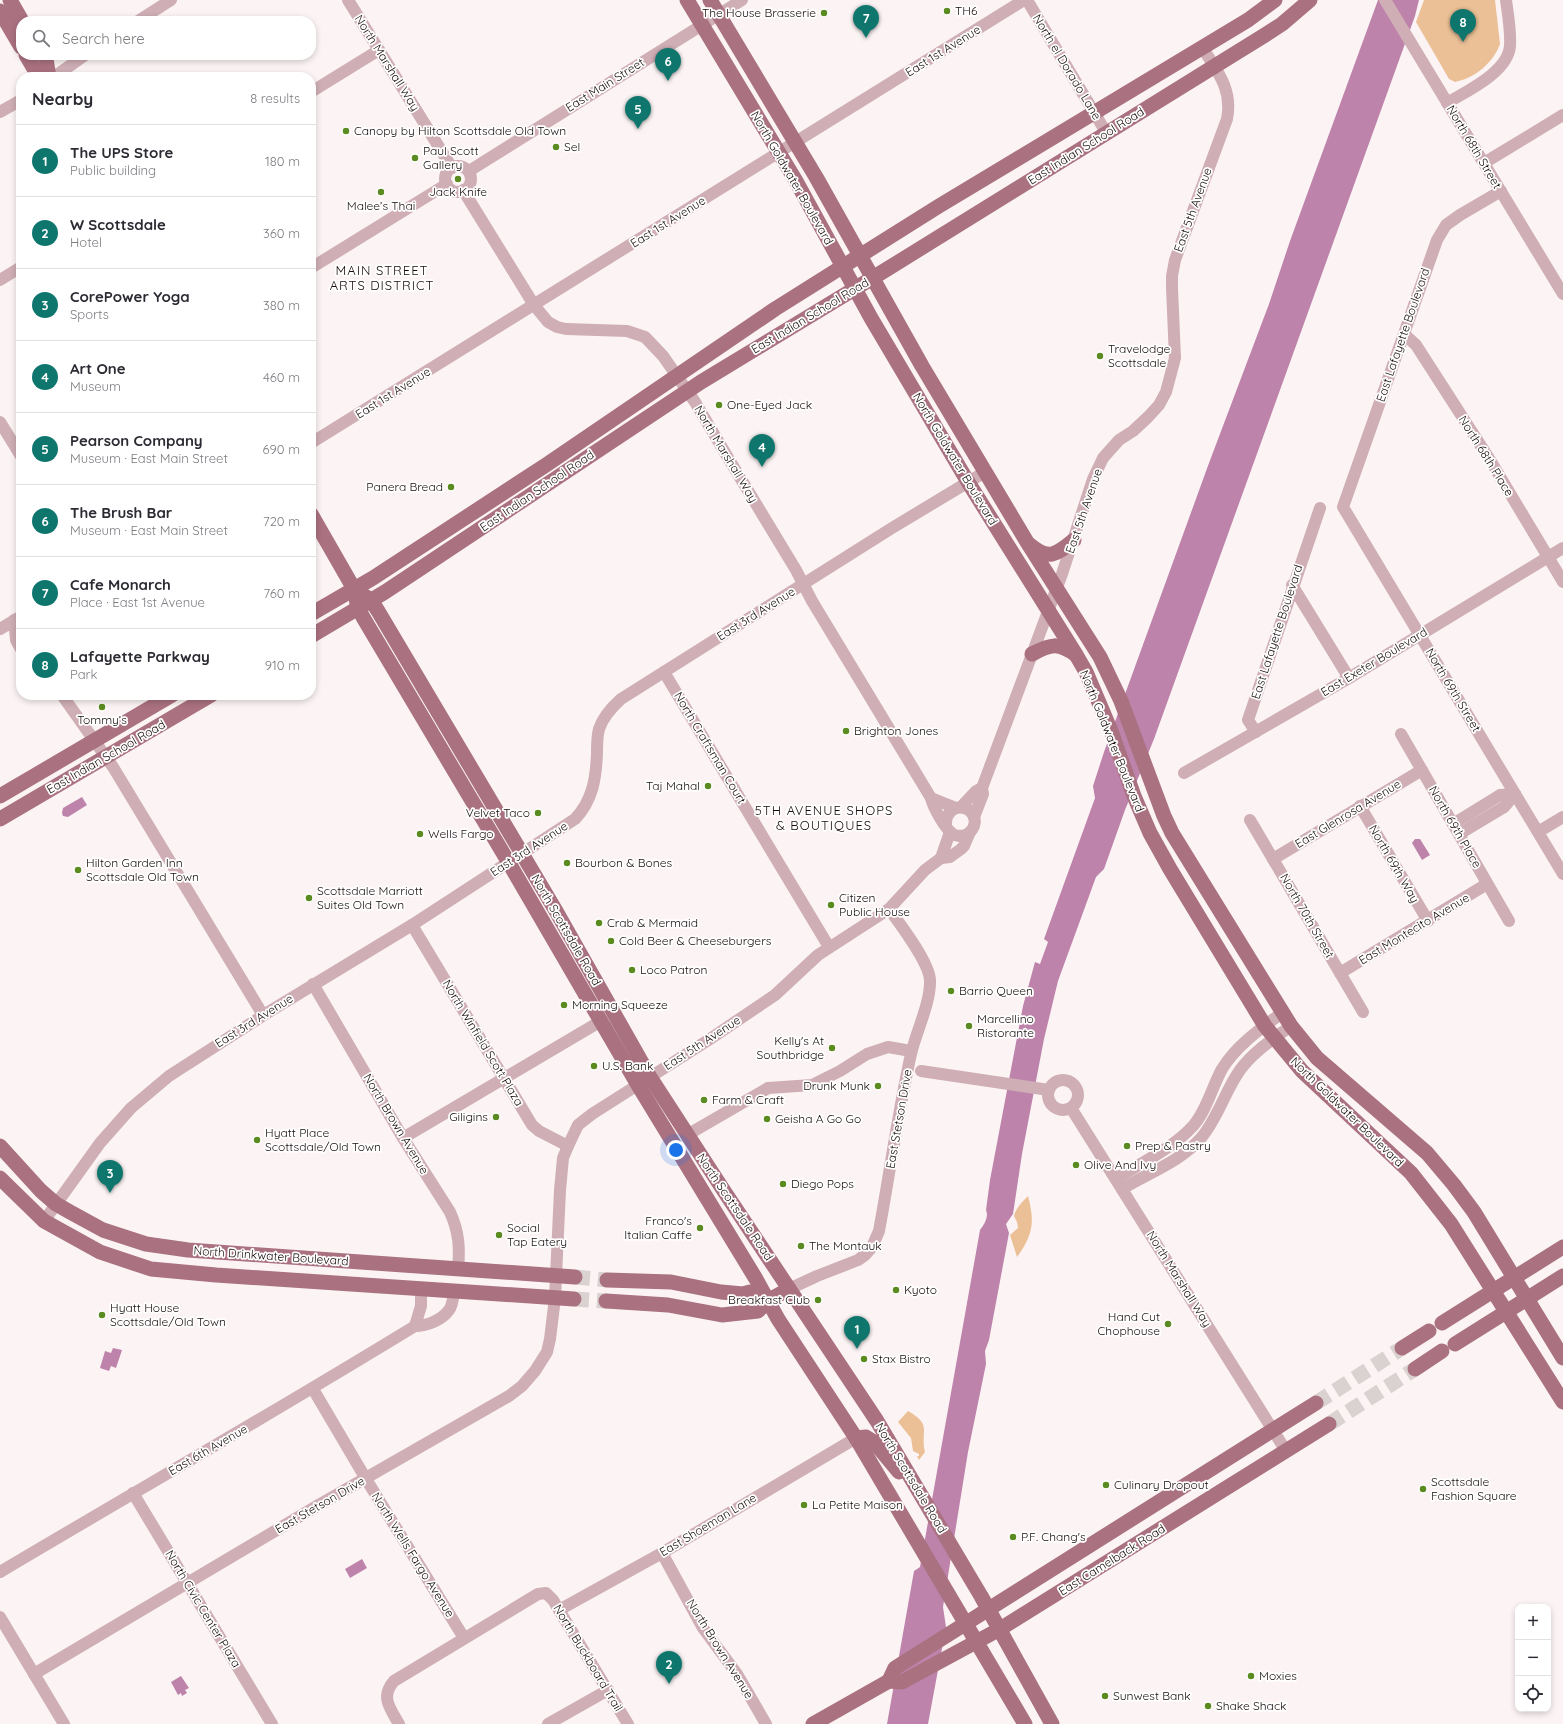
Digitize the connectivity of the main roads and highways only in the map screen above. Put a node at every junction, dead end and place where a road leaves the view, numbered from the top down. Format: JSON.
{"nodes":[{"id":1,"x":10,"y":0,"type":"edge"},
{"id":2,"x":687,"y":0,"type":"edge"},
{"id":3,"x":710,"y":0,"type":"edge"},
{"id":4,"x":1275,"y":0,"type":"edge"},
{"id":5,"x":1310,"y":0,"type":"edge"},
{"id":6,"x":0,"y":11,"type":"edge"},
{"id":7,"x":19,"y":16,"type":"edge"},
{"id":8,"x":16,"y":38,"type":"edge"},
{"id":9,"x":29,"y":60,"type":"edge"},
{"id":10,"x":46,"y":60,"type":"edge"},
{"id":11,"x":38,"y":72,"type":"edge"},
{"id":12,"x":48,"y":72,"type":"edge"},
{"id":13,"x":861,"y":256,"type":"junction"},
{"id":14,"x":843,"y":267,"type":"junction"},
{"id":15,"x":873,"y":278,"type":"junction"},
{"id":16,"x":855,"y":288,"type":"junction"},
{"id":17,"x":496,"y":498,"type":"junction"},
{"id":18,"x":506,"y":513,"type":"junction"},
{"id":19,"x":316,"y":523,"type":"edge"},
{"id":20,"x":1074,"y":540,"type":"road end"},
{"id":21,"x":1027,"y":542,"type":"junction"},
{"id":22,"x":354,"y":589,"type":"junction"},
{"id":23,"x":371,"y":600,"type":"junction"},
{"id":24,"x":358,"y":608,"type":"junction"},
{"id":25,"x":316,"y":611,"type":"edge"},
{"id":26,"x":316,"y":633,"type":"edge"},
{"id":27,"x":1032,"y":654,"type":"road end"},
{"id":28,"x":1077,"y":656,"type":"junction"},
{"id":29,"x":162,"y":700,"type":"edge"},
{"id":30,"x":204,"y":700,"type":"edge"},
{"id":31,"x":0,"y":796,"type":"edge"},
{"id":32,"x":0,"y":819,"type":"edge"},
{"id":33,"x":644,"y":1081,"type":"junction"},
{"id":34,"x":0,"y":1146,"type":"edge"},
{"id":35,"x":0,"y":1178,"type":"edge"},
{"id":36,"x":1563,"y":1247,"type":"edge"},
{"id":37,"x":1563,"y":1276,"type":"edge"},
{"id":38,"x":575,"y":1277,"type":"tunnel mouth"},
{"id":39,"x":1514,"y":1277,"type":"junction"},
{"id":40,"x":607,"y":1280,"type":"tunnel mouth"},
{"id":41,"x":789,"y":1289,"type":"junction"},
{"id":42,"x":1493,"y":1291,"type":"junction"},
{"id":43,"x":574,"y":1298,"type":"tunnel mouth"},
{"id":44,"x":1527,"y":1299,"type":"junction"},
{"id":45,"x":769,"y":1300,"type":"junction"},
{"id":46,"x":606,"y":1301,"type":"tunnel mouth"},
{"id":47,"x":1505,"y":1312,"type":"junction"},
{"id":48,"x":1402,"y":1348,"type":"tunnel mouth"},
{"id":49,"x":1563,"y":1358,"type":"edge"},
{"id":50,"x":1415,"y":1368,"type":"tunnel mouth"},
{"id":51,"x":1563,"y":1402,"type":"edge"},
{"id":52,"x":1316,"y":1403,"type":"tunnel mouth"},
{"id":53,"x":1329,"y":1424,"type":"tunnel mouth"},
{"id":54,"x":856,"y":1438,"type":"junction"},
{"id":55,"x":917,"y":1488,"type":"junction"},
{"id":56,"x":989,"y":1609,"type":"junction"},
{"id":57,"x":961,"y":1627,"type":"junction"},
{"id":58,"x":1000,"y":1630,"type":"junction"},
{"id":59,"x":978,"y":1642,"type":"junction"},
{"id":60,"x":889,"y":1681,"type":"junction"},
{"id":61,"x":813,"y":1724,"type":"edge"},
{"id":62,"x":1025,"y":1724,"type":"edge"},
{"id":63,"x":1052,"y":1724,"type":"edge"}],
"edges":[{"from":1,"to":7,"type":"main road"},
{"from":2,"to":14,"type":"main road","name":"North Goldwater Boulevard"},
{"from":3,"to":13,"type":"main road","name":"North Goldwater Boulevard"},
{"from":4,"to":13,"type":"main road","name":"East Indian School Road"},
{"from":5,"to":15,"type":"main road","name":"East Indian School Road"},
{"from":6,"to":8,"type":"main road"},
{"from":9,"to":11,"type":"main road"},
{"from":10,"to":12,"type":"main road"},
{"from":13,"to":14,"type":"main road","name":"East Indian School Road"},
{"from":13,"to":15,"type":"main road","name":"North Goldwater Boulevard"},
{"from":14,"to":16,"type":"main road","name":"North Goldwater Boulevard"},
{"from":14,"to":17,"type":"main road","name":"East Indian School Road"},
{"from":15,"to":16,"type":"main road","name":"East Indian School Road"},
{"from":15,"to":21,"type":"main road","name":"North Goldwater Boulevard"},
{"from":16,"to":18,"type":"main road","name":"East Indian School Road"},
{"from":16,"to":28,"type":"main road","name":"North Goldwater Boulevard"},
{"from":17,"to":18,"type":"main road"},
{"from":17,"to":22,"type":"main road","name":"East Indian School Road"},
{"from":18,"to":23,"type":"main road","name":"East Indian School Road"},
{"from":19,"to":22,"type":"main road","name":"North Scottsdale Road"},
{"from":20,"to":21,"type":"main road"},
{"from":21,"to":39,"type":"main road","name":"North Goldwater Boulevard"},
{"from":22,"to":23,"type":"main road","name":"North Scottsdale Road"},
{"from":22,"to":24,"type":"main road","name":"North Scottsdale Road"},
{"from":22,"to":25,"type":"main road","name":"East Indian School Road"},
{"from":23,"to":24,"type":"main road","name":"East Indian School Road"},
{"from":23,"to":33,"type":"main road","name":"North Scottsdale Road"},
{"from":24,"to":26,"type":"main road","name":"East Indian School Road"},
{"from":24,"to":33,"type":"main road","name":"North Scottsdale Road"},
{"from":27,"to":28,"type":"main road"},
{"from":28,"to":42,"type":"main road","name":"North Goldwater Boulevard"},
{"from":29,"to":31,"type":"main road","name":"East Indian School Road"},
{"from":30,"to":32,"type":"main road","name":"East Indian School Road"},
{"from":33,"to":41,"type":"main road","name":"North Scottsdale Road"},
{"from":33,"to":45,"type":"main road","name":"North Scottsdale Road"},
{"from":34,"to":38,"type":"main road","name":"North Drinkwater Boulevard"},
{"from":35,"to":43,"type":"main road","name":"North Drinkwater Boulevard"},
{"from":36,"to":39,"type":"main road"},
{"from":37,"to":44,"type":"main road"},
{"from":39,"to":42,"type":"main road"},
{"from":39,"to":44,"type":"main road","name":"North Goldwater Boulevard"},
{"from":40,"to":45,"type":"main road"},
{"from":41,"to":45,"type":"main road"},
{"from":41,"to":55,"type":"main road","name":"North Scottsdale Road"},
{"from":42,"to":47,"type":"main road","name":"North Goldwater Boulevard"},
{"from":42,"to":48,"type":"main road"},
{"from":44,"to":47,"type":"main road"},
{"from":44,"to":49,"type":"main road","name":"North Goldwater Boulevard"},
{"from":45,"to":46,"type":"main road"},
{"from":45,"to":54,"type":"main road","name":"North Scottsdale Road"},
{"from":47,"to":50,"type":"main road"},
{"from":47,"to":51,"type":"main road","name":"North Goldwater Boulevard"},
{"from":52,"to":56,"type":"main road","name":"East Camelback Road"},
{"from":53,"to":58,"type":"main road","name":"East Camelback Road"},
{"from":54,"to":55,"type":"main road"},
{"from":54,"to":57,"type":"main road","name":"North Scottsdale Road"},
{"from":55,"to":56,"type":"main road","name":"North Scottsdale Road"},
{"from":56,"to":57,"type":"main road","name":"East Camelback Road"},
{"from":56,"to":58,"type":"main road","name":"North Scottsdale Road"},
{"from":57,"to":59,"type":"main road","name":"North Scottsdale Road"},
{"from":57,"to":60,"type":"main road","name":"East Camelback Road"},
{"from":58,"to":59,"type":"main road","name":"East Camelback Road"},
{"from":58,"to":63,"type":"main road","name":"North Scottsdale Road"},
{"from":59,"to":60,"type":"main road","name":"East Camelback Road"},
{"from":59,"to":62,"type":"main road","name":"North Scottsdale Road"},
{"from":60,"to":61,"type":"main road","name":"East Camelback Road"}]}
